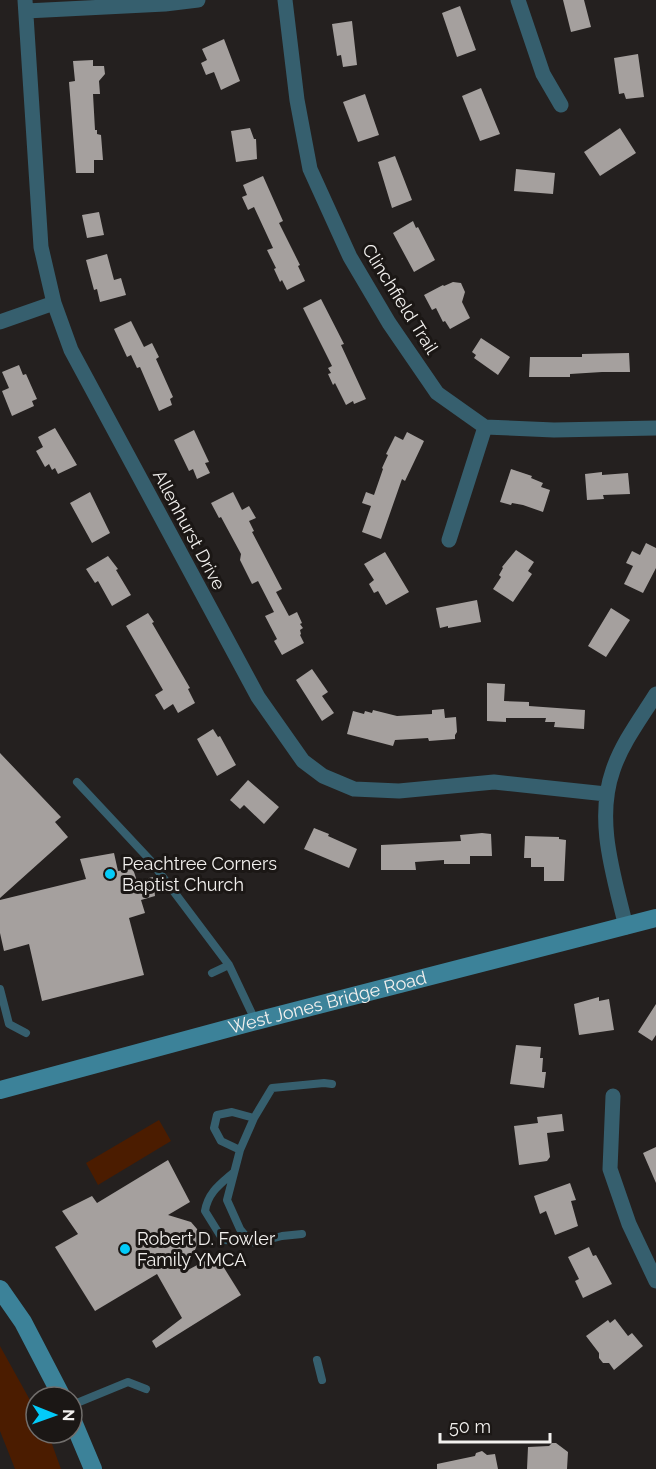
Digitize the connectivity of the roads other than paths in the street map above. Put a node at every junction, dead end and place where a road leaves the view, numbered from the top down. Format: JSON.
{"nodes":[{"id":1,"x":198,"y":0,"type":"edge"},
{"id":2,"x":285,"y":0,"type":"edge"},
{"id":3,"x":518,"y":0,"type":"edge"},
{"id":4,"x":25,"y":6,"type":"edge"},
{"id":5,"x":561,"y":105,"type":"dead end"},
{"id":6,"x":54,"y":303,"type":"junction"},
{"id":7,"x":0,"y":322,"type":"edge"},
{"id":8,"x":485,"y":427,"type":"junction"},
{"id":9,"x":656,"y":428,"type":"edge"},
{"id":10,"x":449,"y":540,"type":"dead end"},
{"id":11,"x":656,"y":694,"type":"edge"},
{"id":12,"x":77,"y":782,"type":"dead end"},
{"id":13,"x":606,"y":794,"type":"junction"},
{"id":14,"x":656,"y":918,"type":"edge"},
{"id":15,"x":626,"y":927,"type":"junction"},
{"id":16,"x":229,"y":965,"type":"junction"},
{"id":17,"x":212,"y":973,"type":"dead end"},
{"id":18,"x":0,"y":989,"type":"edge"},
{"id":19,"x":256,"y":1021,"type":"junction"},
{"id":20,"x":26,"y":1033,"type":"dead end"},
{"id":21,"x":332,"y":1084,"type":"dead end"},
{"id":22,"x":0,"y":1090,"type":"edge"},
{"id":23,"x":613,"y":1096,"type":"dead end"},
{"id":24,"x":254,"y":1118,"type":"junction"},
{"id":25,"x":240,"y":1150,"type":"junction"},
{"id":26,"x":233,"y":1173,"type":"junction"},
{"id":27,"x":302,"y":1234,"type":"dead end"},
{"id":28,"x":250,"y":1241,"type":"junction"},
{"id":29,"x":656,"y":1281,"type":"edge"},
{"id":30,"x":0,"y":1289,"type":"edge"},
{"id":31,"x":317,"y":1360,"type":"dead end"},
{"id":32,"x":322,"y":1380,"type":"dead end"},
{"id":33,"x":56,"y":1385,"type":"edge"},
{"id":34,"x":146,"y":1389,"type":"dead end"},
{"id":35,"x":84,"y":1400,"type":"edge"},
{"id":36,"x":82,"y":1445,"type":"edge"},
{"id":37,"x":91,"y":1467,"type":"edge"}],
"edges":[{"from":1,"to":4,"type":"street"},
{"from":2,"to":8,"type":"street","name":"Clinchfield Trail"},
{"from":3,"to":5,"type":"street"},
{"from":4,"to":6,"type":"street","name":"Allenhurst Drive"},
{"from":6,"to":7,"type":"street"},
{"from":6,"to":13,"type":"street","name":"Allenhurst Drive"},
{"from":8,"to":9,"type":"street"},
{"from":8,"to":10,"type":"street"},
{"from":11,"to":13,"type":"street"},
{"from":12,"to":16,"type":"lane"},
{"from":13,"to":15,"type":"street"},
{"from":14,"to":15,"type":"street","name":"West Jones Bridge Road"},
{"from":15,"to":19,"type":"street","name":"West Jones Bridge Road"},
{"from":16,"to":17,"type":"lane"},
{"from":16,"to":19,"type":"lane"},
{"from":18,"to":20,"type":"lane"},
{"from":19,"to":22,"type":"street","name":"West Jones Bridge Road"},
{"from":21,"to":24,"type":"lane"},
{"from":23,"to":29,"type":"street"},
{"from":24,"to":25,"type":"lane"},
{"from":24,"to":25,"type":"lane"},
{"from":25,"to":26,"type":"lane"},
{"from":26,"to":28,"type":"lane"},
{"from":26,"to":28,"type":"lane"},
{"from":27,"to":28,"type":"lane"},
{"from":30,"to":33,"type":"street"},
{"from":31,"to":32,"type":"lane"},
{"from":34,"to":35,"type":"lane"},
{"from":36,"to":37,"type":"street"}]}
